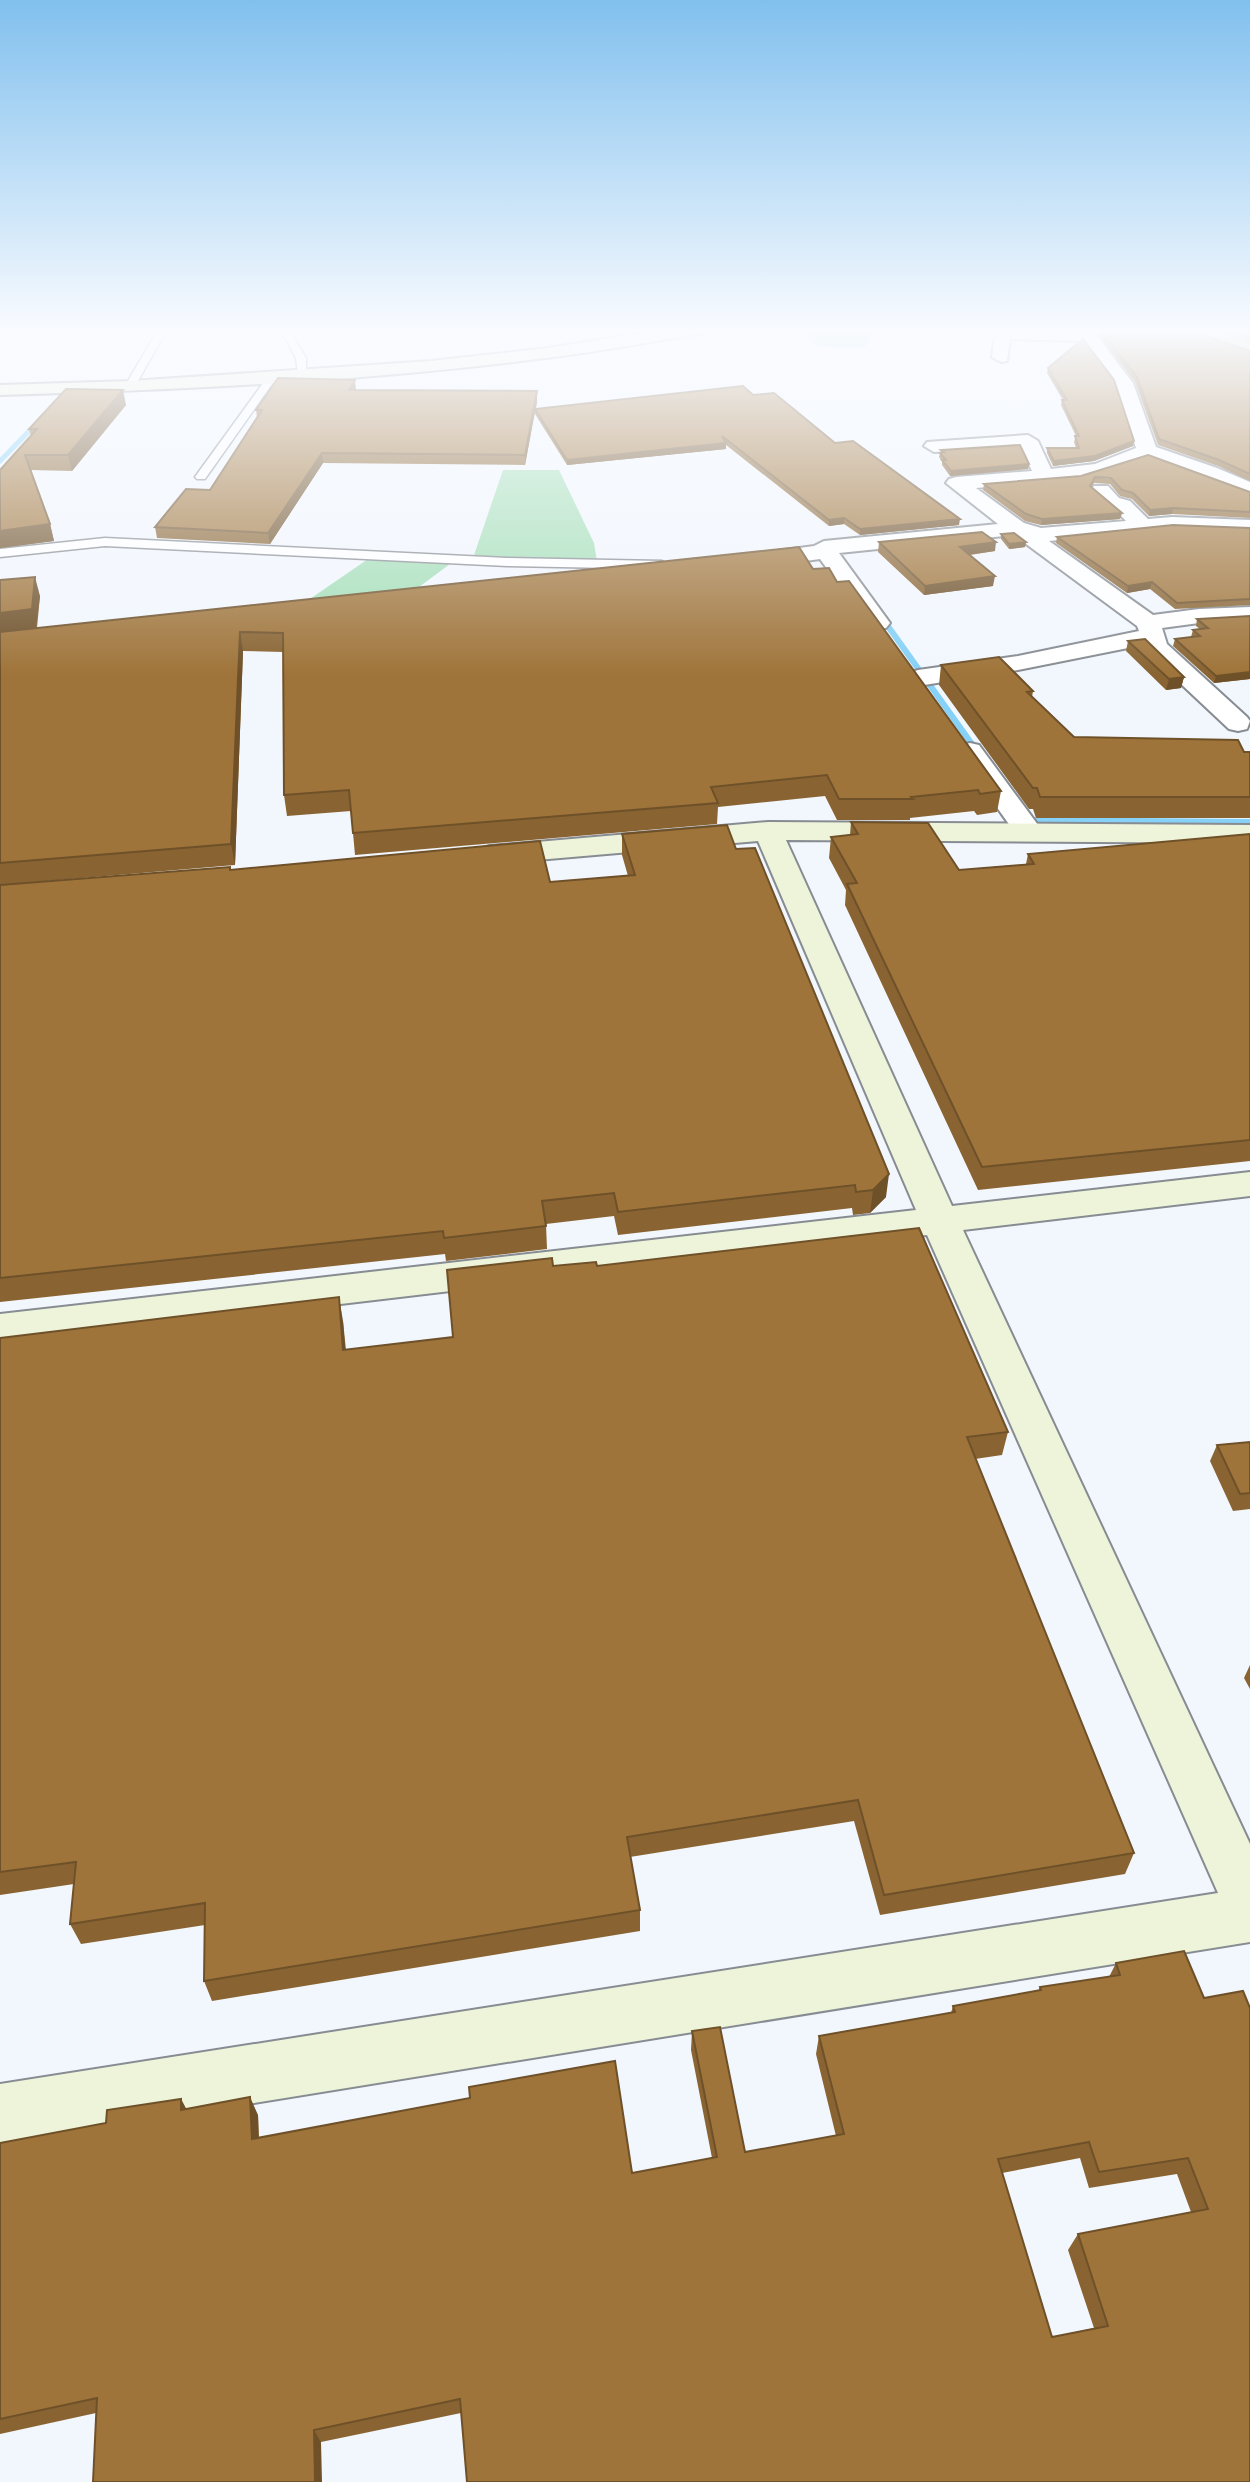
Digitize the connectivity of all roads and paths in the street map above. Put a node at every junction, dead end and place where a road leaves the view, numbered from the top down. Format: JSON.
{"nodes":[{"id":1,"x":225,"y":444,"type":"edge"},
{"id":2,"x":975,"y":444,"type":"edge"},
{"id":3,"x":1029,"y":444,"type":"edge"},
{"id":4,"x":1145,"y":444,"type":"edge"},
{"id":5,"x":934,"y":446,"type":"dead end"},
{"id":6,"x":1147,"y":451,"type":"junction"},
{"id":7,"x":1044,"y":476,"type":"junction"},
{"id":8,"x":201,"y":477,"type":"dead end"},
{"id":9,"x":1101,"y":490,"type":"edge"},
{"id":10,"x":1250,"y":490,"type":"edge"},
{"id":11,"x":1143,"y":526,"type":"junction"},
{"id":12,"x":1250,"y":526,"type":"edge"},
{"id":13,"x":1020,"y":528,"type":"junction"},
{"id":14,"x":827,"y":551,"type":"junction"},
{"id":15,"x":0,"y":554,"type":"edge"},
{"id":16,"x":736,"y":560,"type":"edge"},
{"id":17,"x":679,"y":566,"type":"edge"},
{"id":18,"x":637,"y":569,"type":"junction"},
{"id":19,"x":534,"y":585,"type":"edge"},
{"id":20,"x":1250,"y":614,"type":"edge"},
{"id":21,"x":1150,"y":629,"type":"junction"},
{"id":22,"x":1238,"y":723,"type":"dead end"},
{"id":23,"x":957,"y":733,"type":"edge"},
{"id":24,"x":768,"y":831,"type":"junction"},
{"id":25,"x":1028,"y":831,"type":"junction"},
{"id":26,"x":1250,"y":834,"type":"edge"},
{"id":27,"x":466,"y":857,"type":"edge"},
{"id":28,"x":1250,"y":1184,"type":"edge"},
{"id":29,"x":940,"y":1221,"type":"junction"},
{"id":30,"x":0,"y":1329,"type":"edge"},
{"id":31,"x":1250,"y":1904,"type":"edge"},
{"id":32,"x":1250,"y":1915,"type":"edge"},
{"id":33,"x":0,"y":2113,"type":"edge"}],
"edges":[{"from":1,"to":8,"type":"lane"},
{"from":2,"to":5,"type":"street"},
{"from":3,"to":7,"type":"street"},
{"from":4,"to":6,"type":"street"},
{"from":6,"to":7,"type":"street"},
{"from":6,"to":10,"type":"street"},
{"from":7,"to":13,"type":"street"},
{"from":9,"to":11,"type":"street"},
{"from":11,"to":12,"type":"street"},
{"from":11,"to":13,"type":"street"},
{"from":13,"to":14,"type":"street"},
{"from":13,"to":21,"type":"street"},
{"from":14,"to":16,"type":"street"},
{"from":14,"to":21,"type":"street"},
{"from":15,"to":18,"type":"lane"},
{"from":17,"to":18,"type":"street"},
{"from":18,"to":19,"type":"street"},
{"from":20,"to":21,"type":"street"},
{"from":21,"to":22,"type":"street"},
{"from":23,"to":25,"type":"street"},
{"from":24,"to":25,"type":"street"},
{"from":24,"to":27,"type":"street"},
{"from":24,"to":29,"type":"street"},
{"from":25,"to":26,"type":"street"},
{"from":28,"to":29,"type":"street"},
{"from":29,"to":30,"type":"street"},
{"from":29,"to":31,"type":"street"},
{"from":32,"to":33,"type":"street"}]}
